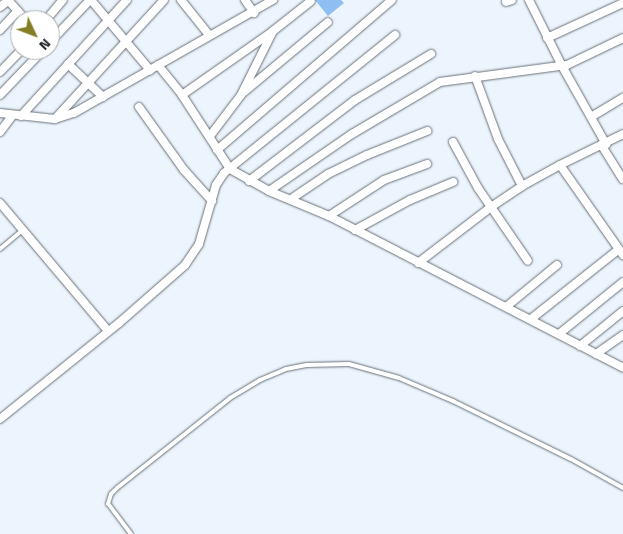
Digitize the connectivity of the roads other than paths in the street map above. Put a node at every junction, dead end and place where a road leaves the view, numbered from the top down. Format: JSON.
{"nodes":[{"id":1,"x":8,"y":0,"type":"edge"},
{"id":2,"x":63,"y":0,"type":"edge"},
{"id":3,"x":90,"y":0,"type":"edge"},
{"id":4,"x":127,"y":0,"type":"edge"},
{"id":5,"x":164,"y":0,"type":"edge"},
{"id":6,"x":181,"y":0,"type":"edge"},
{"id":7,"x":245,"y":0,"type":"edge"},
{"id":8,"x":273,"y":0,"type":"edge"},
{"id":9,"x":392,"y":0,"type":"edge"},
{"id":10,"x":528,"y":0,"type":"edge"},
{"id":11,"x":311,"y":1,"type":"edge"},
{"id":12,"x":623,"y":3,"type":"edge"},
{"id":13,"x":0,"y":7,"type":"edge"},
{"id":14,"x":17,"y":10,"type":"edge"},
{"id":15,"x":54,"y":10,"type":"edge"},
{"id":16,"x":254,"y":13,"type":"junction"},
{"id":17,"x":10,"y":19,"type":"edge"},
{"id":18,"x":108,"y":20,"type":"junction"},
{"id":19,"x":328,"y":22,"type":"dead end"},
{"id":20,"x":0,"y":30,"type":"edge"},
{"id":21,"x":273,"y":31,"type":"junction"},
{"id":22,"x":60,"y":32,"type":"edge"},
{"id":23,"x":209,"y":35,"type":"junction"},
{"id":24,"x":395,"y":35,"type":"dead end"},
{"id":25,"x":547,"y":38,"type":"junction"},
{"id":26,"x":623,"y":38,"type":"edge"},
{"id":27,"x":126,"y":40,"type":"junction"},
{"id":28,"x":431,"y":54,"type":"dead end"},
{"id":29,"x":11,"y":60,"type":"edge"},
{"id":30,"x":34,"y":60,"type":"edge"},
{"id":31,"x":68,"y":64,"type":"junction"},
{"id":32,"x":158,"y":65,"type":"junction"},
{"id":33,"x":562,"y":66,"type":"junction"},
{"id":34,"x":150,"y":70,"type":"junction"},
{"id":35,"x":0,"y":72,"type":"edge"},
{"id":36,"x":476,"y":76,"type":"junction"},
{"id":37,"x":88,"y":82,"type":"junction"},
{"id":38,"x":182,"y":95,"type":"junction"},
{"id":39,"x":241,"y":95,"type":"junction"},
{"id":40,"x":0,"y":96,"type":"edge"},
{"id":41,"x":103,"y":97,"type":"junction"},
{"id":42,"x":623,"y":98,"type":"edge"},
{"id":43,"x":139,"y":107,"type":"dead end"},
{"id":44,"x":0,"y":113,"type":"edge"},
{"id":45,"x":12,"y":116,"type":"junction"},
{"id":46,"x":21,"y":116,"type":"junction"},
{"id":47,"x":591,"y":117,"type":"junction"},
{"id":48,"x":55,"y":119,"type":"junction"},
{"id":49,"x":427,"y":131,"type":"dead end"},
{"id":50,"x":0,"y":132,"type":"edge"},
{"id":51,"x":623,"y":134,"type":"edge"},
{"id":52,"x":210,"y":136,"type":"junction"},
{"id":53,"x":453,"y":142,"type":"dead end"},
{"id":54,"x":604,"y":145,"type":"junction"},
{"id":55,"x":218,"y":150,"type":"junction"},
{"id":56,"x":427,"y":164,"type":"dead end"},
{"id":57,"x":560,"y":165,"type":"junction"},
{"id":58,"x":230,"y":170,"type":"junction"},
{"id":59,"x":623,"y":179,"type":"edge"},
{"id":60,"x":249,"y":181,"type":"junction"},
{"id":61,"x":453,"y":182,"type":"dead end"},
{"id":62,"x":522,"y":186,"type":"junction"},
{"id":63,"x":269,"y":191,"type":"junction"},
{"id":64,"x":291,"y":199,"type":"junction"},
{"id":65,"x":212,"y":201,"type":"junction"},
{"id":66,"x":0,"y":203,"type":"edge"},
{"id":67,"x":491,"y":207,"type":"junction"},
{"id":68,"x":329,"y":216,"type":"junction"},
{"id":69,"x":23,"y":230,"type":"junction"},
{"id":70,"x":355,"y":230,"type":"junction"},
{"id":71,"x":0,"y":248,"type":"edge"},
{"id":72,"x":621,"y":252,"type":"edge"},
{"id":73,"x":528,"y":261,"type":"dead end"},
{"id":74,"x":418,"y":263,"type":"junction"},
{"id":75,"x":557,"y":265,"type":"dead end"},
{"id":76,"x":623,"y":282,"type":"edge"},
{"id":77,"x":506,"y":307,"type":"junction"},
{"id":78,"x":623,"y":311,"type":"edge"},
{"id":79,"x":531,"y":320,"type":"junction"},
{"id":80,"x":108,"y":331,"type":"junction"},
{"id":81,"x":558,"y":334,"type":"junction"},
{"id":82,"x":623,"y":335,"type":"edge"},
{"id":83,"x":580,"y":346,"type":"junction"},
{"id":84,"x":596,"y":354,"type":"junction"},
{"id":85,"x":623,"y":368,"type":"edge"},
{"id":86,"x":0,"y":419,"type":"edge"},
{"id":87,"x":623,"y":488,"type":"edge"},
{"id":88,"x":131,"y":534,"type":"edge"}],
"edges":[{"from":1,"to":13,"type":"street"},
{"from":1,"to":14,"type":"street"},
{"from":2,"to":15,"type":"street"},
{"from":3,"to":18,"type":"street"},
{"from":3,"to":22,"type":"street"},
{"from":4,"to":18,"type":"street"},
{"from":5,"to":27,"type":"street"},
{"from":6,"to":23,"type":"street"},
{"from":7,"to":16,"type":"street"},
{"from":8,"to":16,"type":"street"},
{"from":9,"to":55,"type":"street"},
{"from":10,"to":25,"type":"street"},
{"from":11,"to":21,"type":"street"},
{"from":12,"to":25,"type":"street"},
{"from":16,"to":23,"type":"street"},
{"from":17,"to":20,"type":"street"},
{"from":18,"to":27,"type":"street"},
{"from":18,"to":31,"type":"street"},
{"from":19,"to":39,"type":"street"},
{"from":21,"to":38,"type":"street"},
{"from":21,"to":39,"type":"street"},
{"from":23,"to":32,"type":"street"},
{"from":24,"to":58,"type":"street"},
{"from":25,"to":33,"type":"street"},
{"from":26,"to":33,"type":"street"},
{"from":27,"to":34,"type":"street"},
{"from":27,"to":37,"type":"street"},
{"from":28,"to":60,"type":"street"},
{"from":29,"to":35,"type":"street"},
{"from":30,"to":40,"type":"street"},
{"from":31,"to":37,"type":"street"},
{"from":31,"to":46,"type":"street"},
{"from":32,"to":34,"type":"street"},
{"from":32,"to":38,"type":"street"},
{"from":33,"to":36,"type":"street"},
{"from":33,"to":47,"type":"street"},
{"from":34,"to":41,"type":"street"},
{"from":36,"to":62,"type":"street"},
{"from":36,"to":63,"type":"street"},
{"from":37,"to":41,"type":"street"},
{"from":37,"to":48,"type":"street"},
{"from":38,"to":52,"type":"street"},
{"from":39,"to":52,"type":"street"},
{"from":41,"to":48,"type":"street"},
{"from":42,"to":47,"type":"street"},
{"from":43,"to":65,"type":"street"},
{"from":44,"to":45,"type":"street"},
{"from":45,"to":46,"type":"street"},
{"from":45,"to":50,"type":"street"},
{"from":46,"to":48,"type":"street"},
{"from":47,"to":54,"type":"street"},
{"from":49,"to":64,"type":"street"},
{"from":51,"to":54,"type":"street"},
{"from":52,"to":55,"type":"street"},
{"from":53,"to":67,"type":"street"},
{"from":54,"to":57,"type":"street"},
{"from":54,"to":59,"type":"street"},
{"from":55,"to":58,"type":"street"},
{"from":56,"to":68,"type":"street"},
{"from":57,"to":62,"type":"street"},
{"from":57,"to":72,"type":"street"},
{"from":58,"to":60,"type":"street"},
{"from":58,"to":65,"type":"street"},
{"from":60,"to":63,"type":"street"},
{"from":61,"to":70,"type":"street"},
{"from":62,"to":67,"type":"street"},
{"from":63,"to":64,"type":"street"},
{"from":64,"to":68,"type":"street"},
{"from":65,"to":80,"type":"street"},
{"from":66,"to":69,"type":"street"},
{"from":67,"to":73,"type":"street"},
{"from":67,"to":74,"type":"street"},
{"from":68,"to":70,"type":"street"},
{"from":69,"to":71,"type":"lane"},
{"from":69,"to":80,"type":"street"},
{"from":70,"to":74,"type":"street"},
{"from":72,"to":79,"type":"street"},
{"from":74,"to":77,"type":"street"},
{"from":75,"to":77,"type":"street"},
{"from":76,"to":81,"type":"street"},
{"from":77,"to":79,"type":"street"},
{"from":78,"to":83,"type":"street"},
{"from":79,"to":81,"type":"street"},
{"from":80,"to":86,"type":"street"},
{"from":81,"to":83,"type":"street"},
{"from":82,"to":84,"type":"street"},
{"from":83,"to":84,"type":"street"},
{"from":84,"to":85,"type":"street"},
{"from":87,"to":88,"type":"lane"}]}
